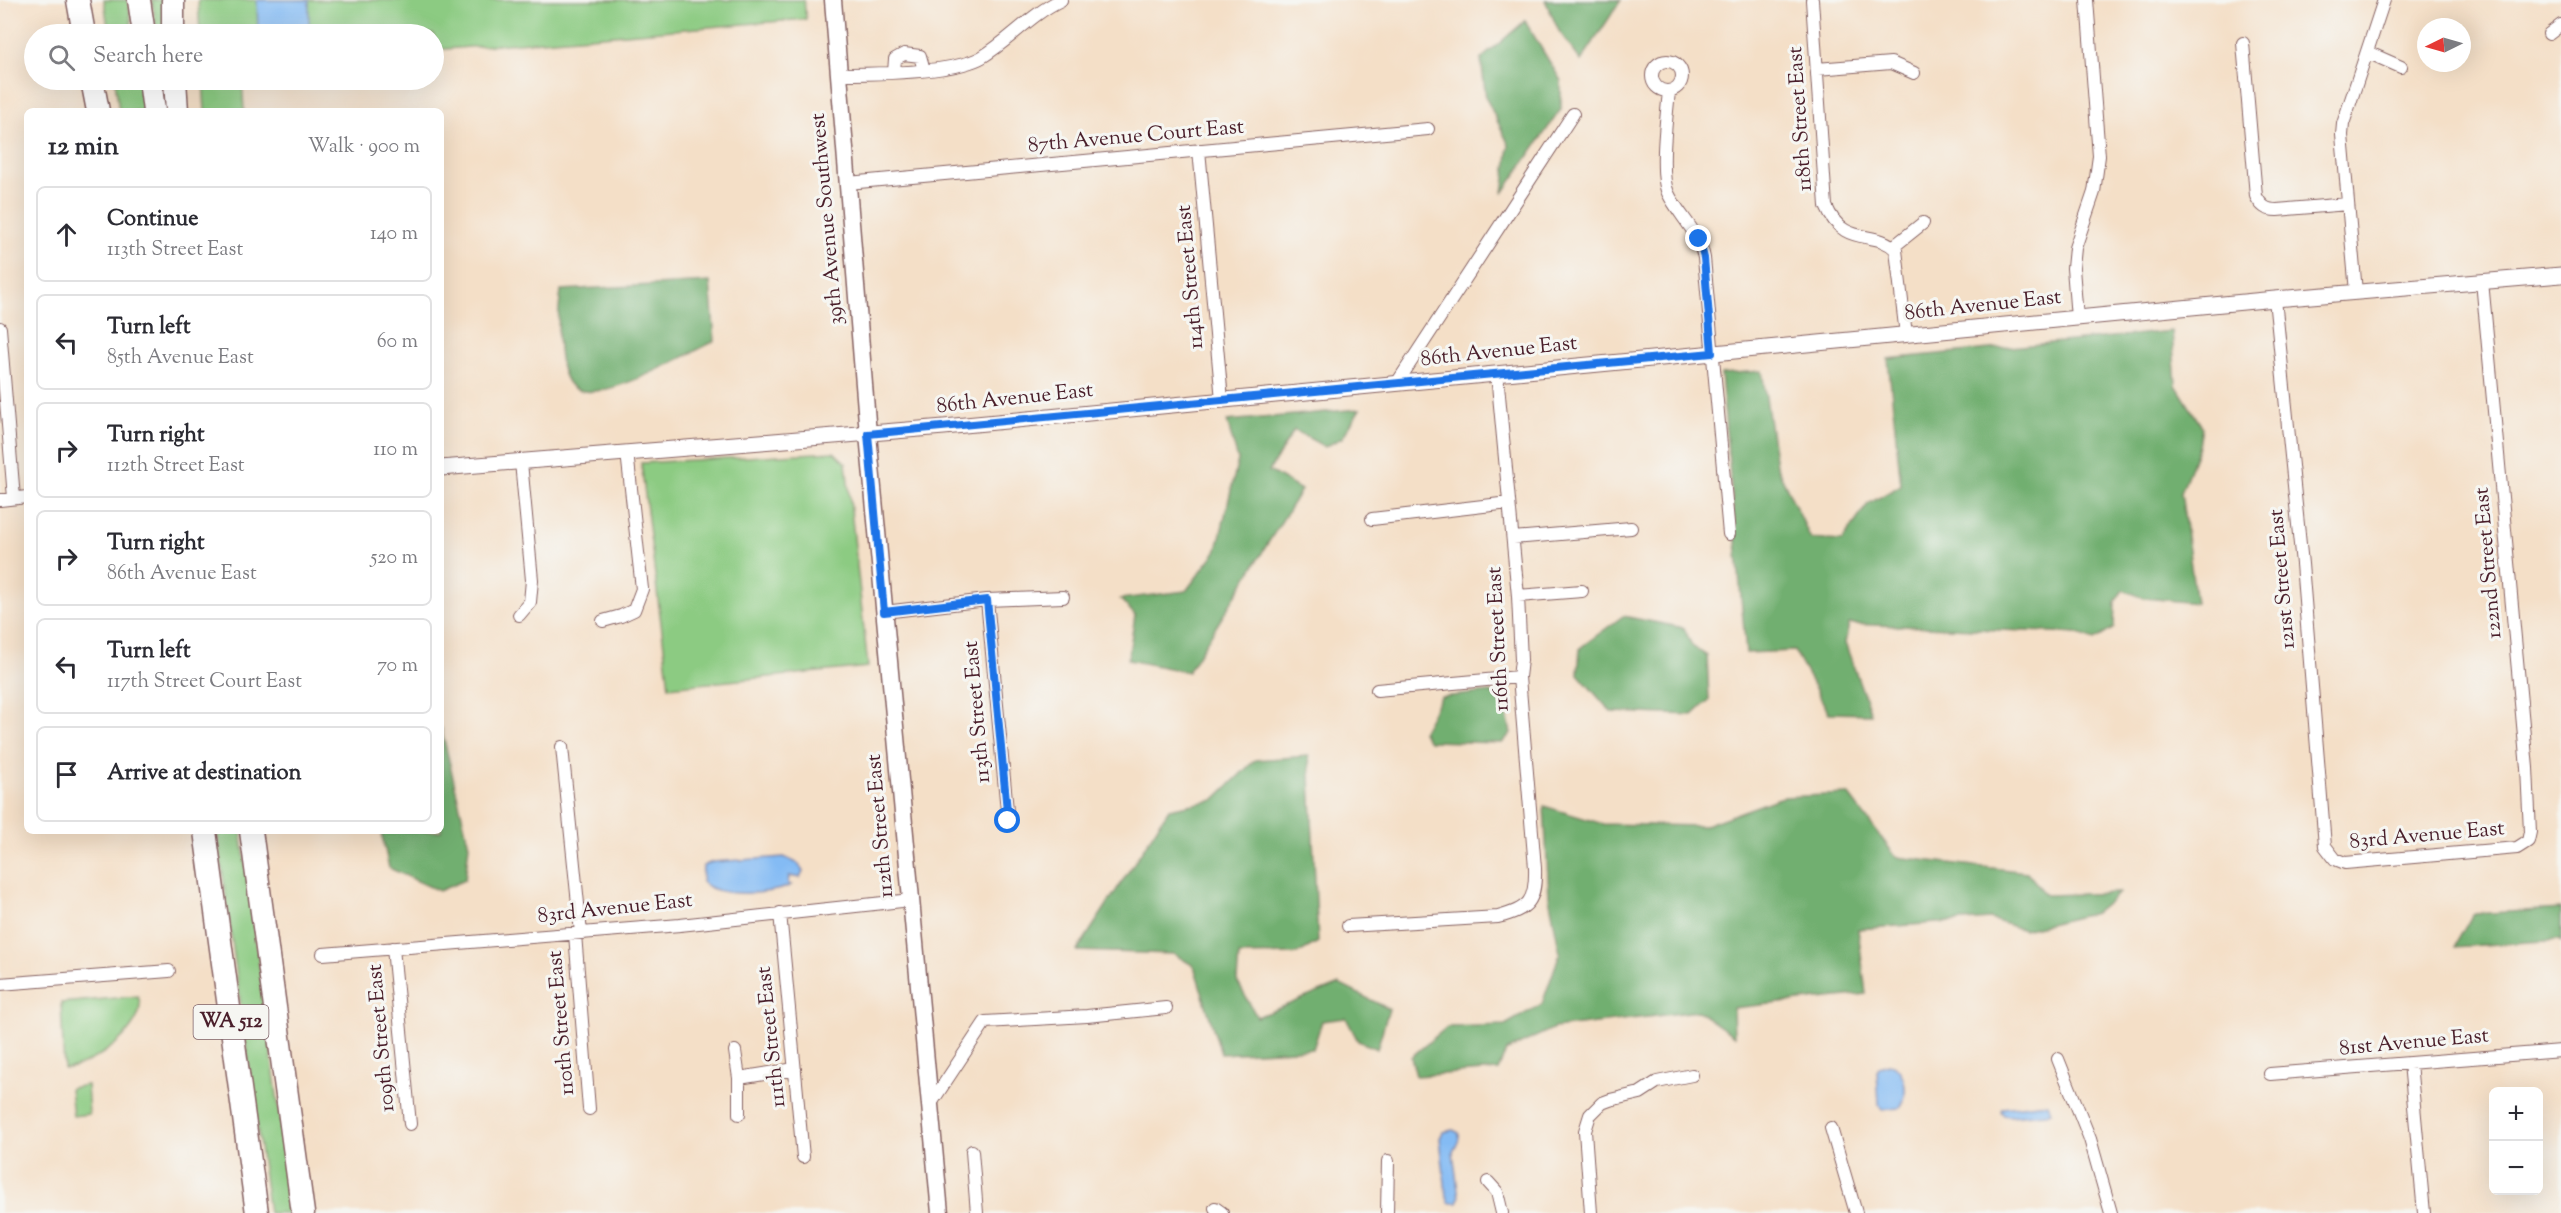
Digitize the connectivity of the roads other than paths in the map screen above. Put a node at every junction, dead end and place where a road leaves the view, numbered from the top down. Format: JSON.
{"nodes":[{"id":1,"x":78,"y":0,"type":"edge"},
{"id":2,"x":93,"y":0,"type":"edge"},
{"id":3,"x":139,"y":0,"type":"edge"},
{"id":4,"x":173,"y":0,"type":"edge"},
{"id":5,"x":833,"y":0,"type":"edge"},
{"id":6,"x":1061,"y":0,"type":"edge"},
{"id":7,"x":1812,"y":0,"type":"edge"},
{"id":8,"x":2087,"y":0,"type":"edge"},
{"id":9,"x":2384,"y":0,"type":"edge"},
{"id":10,"x":82,"y":24,"type":"edge"},
{"id":11,"x":96,"y":24,"type":"edge"},
{"id":12,"x":143,"y":24,"type":"edge"},
{"id":13,"x":173,"y":24,"type":"edge"},
{"id":14,"x":2561,"y":25,"type":"edge"},
{"id":15,"x":2549,"y":34,"type":"dead end"},
{"id":16,"x":2243,"y":43,"type":"dead end"},
{"id":17,"x":2367,"y":52,"type":"junction"},
{"id":18,"x":2401,"y":67,"type":"dead end"},
{"id":19,"x":1817,"y":69,"type":"junction"},
{"id":20,"x":1914,"y":73,"type":"dead end"},
{"id":21,"x":839,"y":74,"type":"junction"},
{"id":22,"x":95,"y":90,"type":"edge"},
{"id":23,"x":104,"y":90,"type":"edge"},
{"id":24,"x":151,"y":90,"type":"edge"},
{"id":25,"x":176,"y":90,"type":"edge"},
{"id":26,"x":1669,"y":91,"type":"dead end"},
{"id":27,"x":98,"y":108,"type":"edge"},
{"id":28,"x":107,"y":108,"type":"edge"},
{"id":29,"x":154,"y":108,"type":"edge"},
{"id":30,"x":177,"y":108,"type":"edge"},
{"id":31,"x":1572,"y":114,"type":"dead end"},
{"id":32,"x":1428,"y":129,"type":"dead end"},
{"id":33,"x":1198,"y":150,"type":"junction"},
{"id":34,"x":848,"y":183,"type":"junction"},
{"id":35,"x":2348,"y":204,"type":"junction"},
{"id":36,"x":1923,"y":223,"type":"dead end"},
{"id":37,"x":1893,"y":247,"type":"junction"},
{"id":38,"x":2561,"y":276,"type":"edge"},
{"id":39,"x":2482,"y":281,"type":"junction"},
{"id":40,"x":2356,"y":292,"type":"junction"},
{"id":41,"x":2275,"y":299,"type":"junction"},
{"id":42,"x":2077,"y":318,"type":"junction"},
{"id":43,"x":0,"y":328,"type":"edge"},
{"id":44,"x":1906,"y":335,"type":"junction"},
{"id":45,"x":1712,"y":353,"type":"junction"},
{"id":46,"x":1497,"y":374,"type":"junction"},
{"id":47,"x":1396,"y":383,"type":"junction"},
{"id":48,"x":1222,"y":400,"type":"junction"},
{"id":49,"x":868,"y":434,"type":"junction"},
{"id":50,"x":627,"y":452,"type":"junction"},
{"id":51,"x":521,"y":462,"type":"junction"},
{"id":52,"x":444,"y":468,"type":"edge"},
{"id":53,"x":24,"y":497,"type":"edge"},
{"id":54,"x":14,"y":498,"type":"junction"},
{"id":55,"x":0,"y":500,"type":"edge"},
{"id":56,"x":1509,"y":503,"type":"junction"},
{"id":57,"x":1372,"y":519,"type":"dead end"},
{"id":58,"x":1631,"y":528,"type":"dead end"},
{"id":59,"x":1729,"y":534,"type":"dead end"},
{"id":60,"x":1513,"y":538,"type":"junction"},
{"id":61,"x":1582,"y":591,"type":"dead end"},
{"id":62,"x":1518,"y":596,"type":"junction"},
{"id":63,"x":1063,"y":597,"type":"dead end"},
{"id":64,"x":987,"y":600,"type":"junction"},
{"id":65,"x":884,"y":612,"type":"junction"},
{"id":66,"x":519,"y":615,"type":"dead end"},
{"id":67,"x":603,"y":621,"type":"dead end"},
{"id":68,"x":1519,"y":677,"type":"junction"},
{"id":69,"x":1377,"y":690,"type":"dead end"},
{"id":70,"x":562,"y":747,"type":"dead end"},
{"id":71,"x":1008,"y":821,"type":"dead end"},
{"id":72,"x":205,"y":834,"type":"edge"},
{"id":73,"x":251,"y":834,"type":"edge"},
{"id":74,"x":2528,"y":842,"type":"joint"},
{"id":75,"x":2331,"y":855,"type":"joint"},
{"id":76,"x":911,"y":900,"type":"junction"},
{"id":77,"x":780,"y":913,"type":"junction"},
{"id":78,"x":1348,"y":926,"type":"dead end"},
{"id":79,"x":578,"y":933,"type":"junction"},
{"id":80,"x":393,"y":948,"type":"junction"},
{"id":81,"x":323,"y":954,"type":"dead end"},
{"id":82,"x":169,"y":970,"type":"dead end"},
{"id":83,"x":0,"y":984,"type":"edge"},
{"id":84,"x":1166,"y":1008,"type":"dead end"},
{"id":85,"x":735,"y":1051,"type":"dead end"},
{"id":86,"x":2561,"y":1051,"type":"edge"},
{"id":87,"x":2058,"y":1059,"type":"dead end"},
{"id":88,"x":2410,"y":1063,"type":"junction"},
{"id":89,"x":795,"y":1069,"type":"junction"},
{"id":90,"x":2270,"y":1074,"type":"dead end"},
{"id":91,"x":1692,"y":1075,"type":"dead end"},
{"id":92,"x":739,"y":1078,"type":"junction"},
{"id":93,"x":930,"y":1105,"type":"junction"},
{"id":94,"x":589,"y":1109,"type":"dead end"},
{"id":95,"x":739,"y":1114,"type":"dead end"},
{"id":96,"x":410,"y":1124,"type":"dead end"},
{"id":97,"x":1831,"y":1128,"type":"dead end"},
{"id":98,"x":972,"y":1151,"type":"dead end"},
{"id":99,"x":803,"y":1157,"type":"dead end"},
{"id":100,"x":1388,"y":1161,"type":"dead end"},
{"id":101,"x":1488,"y":1182,"type":"dead end"},
{"id":102,"x":257,"y":1213,"type":"edge"},
{"id":103,"x":303,"y":1213,"type":"edge"},
{"id":104,"x":940,"y":1213,"type":"edge"},
{"id":105,"x":977,"y":1213,"type":"edge"},
{"id":106,"x":1387,"y":1213,"type":"edge"},
{"id":107,"x":1502,"y":1213,"type":"edge"},
{"id":108,"x":1591,"y":1213,"type":"edge"},
{"id":109,"x":1856,"y":1213,"type":"edge"},
{"id":110,"x":2111,"y":1213,"type":"edge"},
{"id":111,"x":2424,"y":1213,"type":"edge"}],
"edges":[{"from":1,"to":10,"type":"highway"},
{"from":2,"to":11,"type":"highway"},
{"from":3,"to":12,"type":"highway"},
{"from":4,"to":13,"type":"highway"},
{"from":5,"to":21,"type":"main road","name":"39th Avenue Southwest"},
{"from":6,"to":21,"type":"street"},
{"from":7,"to":19,"type":"street","name":"118th Street East"},
{"from":8,"to":42,"type":"street"},
{"from":9,"to":17,"type":"street"},
{"from":14,"to":15,"type":"street"},
{"from":16,"to":35,"type":"street"},
{"from":17,"to":18,"type":"street"},
{"from":17,"to":35,"type":"street"},
{"from":19,"to":20,"type":"street"},
{"from":19,"to":37,"type":"street","name":"118th Street East"},
{"from":21,"to":34,"type":"main road","name":"39th Avenue Southwest"},
{"from":22,"to":27,"type":"highway"},
{"from":23,"to":28,"type":"highway"},
{"from":24,"to":29,"type":"highway"},
{"from":25,"to":30,"type":"highway"},
{"from":26,"to":45,"type":"street"},
{"from":31,"to":47,"type":"street"},
{"from":32,"to":33,"type":"street","name":"87th Avenue Court East"},
{"from":33,"to":34,"type":"street","name":"87th Avenue Court East"},
{"from":33,"to":48,"type":"street","name":"114th Street East"},
{"from":34,"to":49,"type":"main road","name":"39th Avenue Southwest"},
{"from":35,"to":40,"type":"street"},
{"from":36,"to":37,"type":"street"},
{"from":37,"to":44,"type":"street"},
{"from":38,"to":39,"type":"street","name":"86th Avenue East"},
{"from":39,"to":40,"type":"street","name":"86th Avenue East"},
{"from":39,"to":74,"type":"street","name":"122nd Street East"},
{"from":40,"to":41,"type":"street","name":"86th Avenue East"},
{"from":41,"to":42,"type":"street","name":"86th Avenue East"},
{"from":41,"to":75,"type":"street","name":"121st Street East"},
{"from":42,"to":44,"type":"street","name":"86th Avenue East"},
{"from":43,"to":54,"type":"street"},
{"from":44,"to":45,"type":"street","name":"86th Avenue East"},
{"from":45,"to":46,"type":"street","name":"86th Avenue East"},
{"from":45,"to":59,"type":"street"},
{"from":46,"to":47,"type":"street","name":"86th Avenue East"},
{"from":46,"to":56,"type":"street","name":"116th Street East"},
{"from":47,"to":48,"type":"street","name":"86th Avenue East"},
{"from":48,"to":49,"type":"street","name":"86th Avenue East"},
{"from":49,"to":50,"type":"street","name":"86th Avenue East"},
{"from":49,"to":65,"type":"main road","name":"112th Street East"},
{"from":50,"to":51,"type":"street","name":"86th Avenue East"},
{"from":50,"to":67,"type":"street"},
{"from":51,"to":52,"type":"street","name":"86th Avenue East"},
{"from":51,"to":66,"type":"street"},
{"from":53,"to":54,"type":"street"},
{"from":54,"to":55,"type":"street"},
{"from":56,"to":57,"type":"street"},
{"from":56,"to":60,"type":"street","name":"116th Street East"},
{"from":58,"to":60,"type":"street"},
{"from":60,"to":62,"type":"street","name":"116th Street East"},
{"from":61,"to":62,"type":"street"},
{"from":62,"to":68,"type":"street","name":"116th Street East"},
{"from":63,"to":64,"type":"street"},
{"from":64,"to":65,"type":"street"},
{"from":64,"to":71,"type":"street","name":"113th Street East"},
{"from":65,"to":76,"type":"main road","name":"112th Street East"},
{"from":68,"to":69,"type":"street"},
{"from":68,"to":78,"type":"street","name":"116th Street East"},
{"from":70,"to":79,"type":"street","name":"110th Street East"},
{"from":72,"to":102,"type":"highway","number":"WA 512"},
{"from":73,"to":103,"type":"highway","number":"WA 512"},
{"from":74,"to":75,"type":"street","name":"83rd Avenue East"},
{"from":76,"to":77,"type":"street","name":"83rd Avenue East"},
{"from":76,"to":93,"type":"main road","name":"112th Street East"},
{"from":77,"to":79,"type":"street","name":"83rd Avenue East"},
{"from":77,"to":89,"type":"street","name":"111th Street East"},
{"from":79,"to":80,"type":"street","name":"83rd Avenue East"},
{"from":79,"to":94,"type":"street","name":"110th Street East"},
{"from":80,"to":81,"type":"street","name":"83rd Avenue East"},
{"from":80,"to":96,"type":"street","name":"109th Street East"},
{"from":82,"to":83,"type":"street"},
{"from":84,"to":93,"type":"street"},
{"from":85,"to":92,"type":"street"},
{"from":86,"to":88,"type":"street","name":"81st Avenue East"},
{"from":87,"to":110,"type":"street"},
{"from":88,"to":90,"type":"street","name":"81st Avenue East"},
{"from":88,"to":111,"type":"street"},
{"from":89,"to":92,"type":"street"},
{"from":89,"to":99,"type":"street","name":"111th Street East"},
{"from":91,"to":108,"type":"street"},
{"from":92,"to":95,"type":"street"},
{"from":93,"to":104,"type":"main road","name":"112th Street East"},
{"from":97,"to":109,"type":"street"},
{"from":98,"to":105,"type":"street"},
{"from":100,"to":106,"type":"street"},
{"from":101,"to":107,"type":"street"}]}
